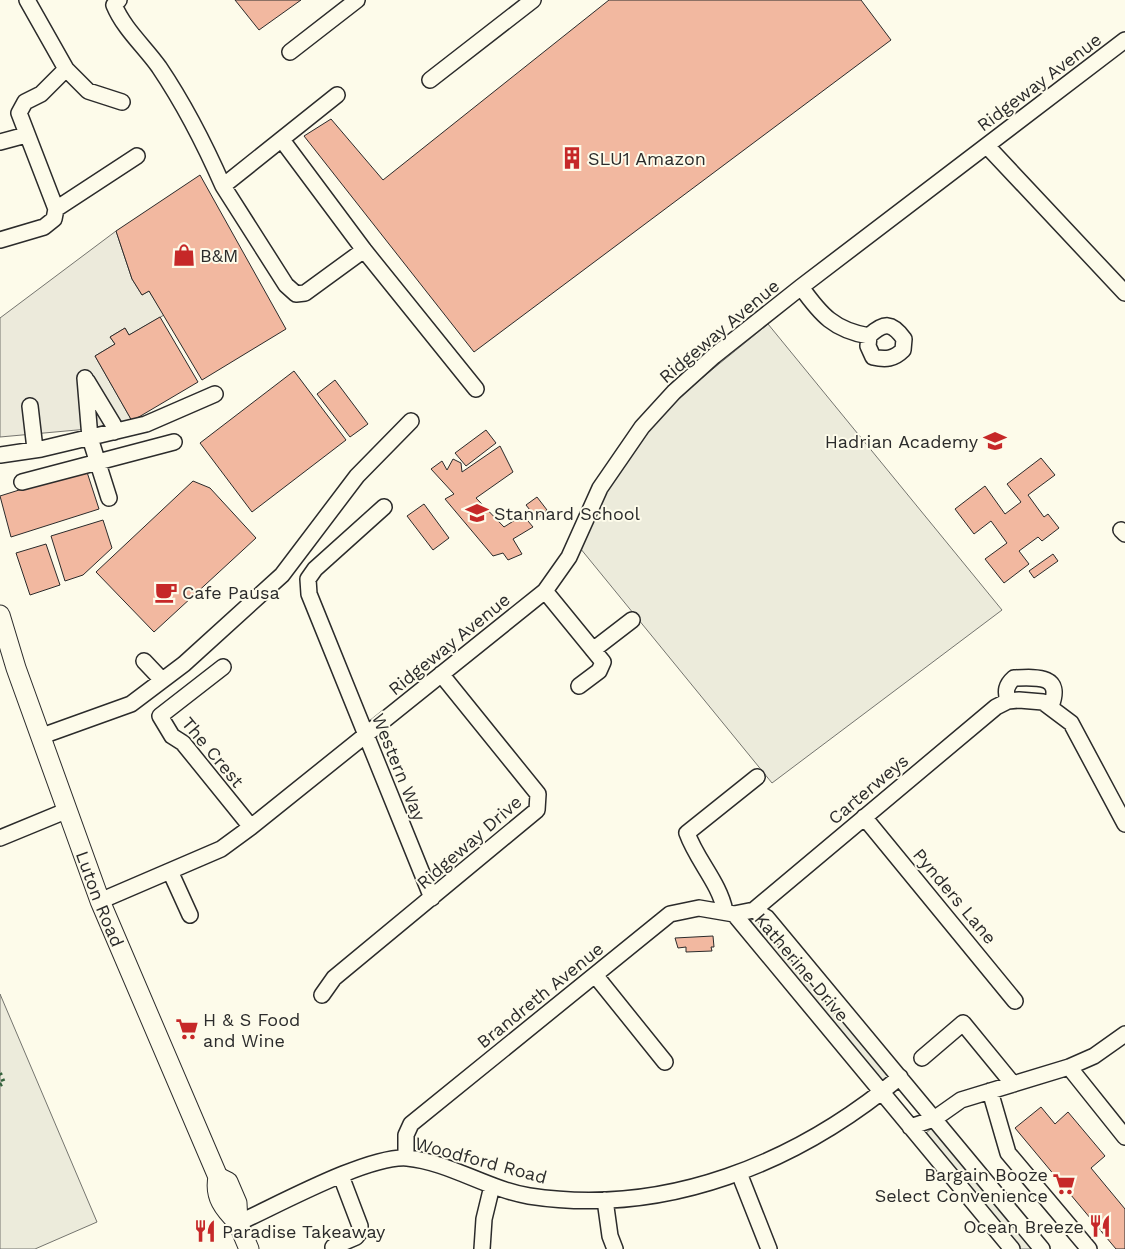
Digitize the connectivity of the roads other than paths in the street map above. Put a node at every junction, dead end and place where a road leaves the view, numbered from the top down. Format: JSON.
{"nodes":[{"id":1,"x":27,"y":0,"type":"edge"},
{"id":2,"x":119,"y":0,"type":"edge"},
{"id":3,"x":358,"y":0,"type":"edge"},
{"id":4,"x":533,"y":0,"type":"edge"},
{"id":5,"x":1125,"y":40,"type":"edge"},
{"id":6,"x":290,"y":52,"type":"dead end"},
{"id":7,"x":66,"y":69,"type":"junction"},
{"id":8,"x":430,"y":80,"type":"dead end"},
{"id":9,"x":337,"y":95,"type":"dead end"},
{"id":10,"x":122,"y":102,"type":"dead end"},
{"id":11,"x":26,"y":135,"type":"junction"},
{"id":12,"x":282,"y":140,"type":"junction"},
{"id":13,"x":0,"y":142,"type":"edge"},
{"id":14,"x":987,"y":146,"type":"junction"},
{"id":15,"x":137,"y":156,"type":"dead end"},
{"id":16,"x":223,"y":186,"type":"junction"},
{"id":17,"x":232,"y":200,"type":"junction"},
{"id":18,"x":247,"y":200,"type":"dead end"},
{"id":19,"x":56,"y":209,"type":"junction"},
{"id":20,"x":0,"y":240,"type":"edge"},
{"id":21,"x":364,"y":250,"type":"junction"},
{"id":22,"x":801,"y":287,"type":"junction"},
{"id":23,"x":1125,"y":294,"type":"edge"},
{"id":24,"x":869,"y":336,"type":"dead end"},
{"id":25,"x":476,"y":388,"type":"dead end"},
{"id":26,"x":215,"y":394,"type":"dead end"},
{"id":27,"x":30,"y":406,"type":"dead end"},
{"id":28,"x":411,"y":421,"type":"dead end"},
{"id":29,"x":114,"y":432,"type":"junction"},
{"id":30,"x":90,"y":438,"type":"junction"},
{"id":31,"x":174,"y":442,"type":"dead end"},
{"id":32,"x":35,"y":449,"type":"junction"},
{"id":33,"x":0,"y":455,"type":"edge"},
{"id":34,"x":97,"y":461,"type":"junction"},
{"id":35,"x":22,"y":482,"type":"dead end"},
{"id":36,"x":109,"y":498,"type":"dead end"},
{"id":37,"x":384,"y":507,"type":"dead end"},
{"id":38,"x":545,"y":590,"type":"junction"},
{"id":39,"x":0,"y":615,"type":"edge"},
{"id":40,"x":632,"y":620,"type":"dead end"},
{"id":41,"x":4,"y":642,"type":"edge"},
{"id":42,"x":598,"y":656,"type":"junction"},
{"id":43,"x":144,"y":661,"type":"dead end"},
{"id":44,"x":223,"y":667,"type":"dead end"},
{"id":45,"x":441,"y":674,"type":"junction"},
{"id":46,"x":162,"y":680,"type":"junction"},
{"id":47,"x":579,"y":686,"type":"dead end"},
{"id":48,"x":1008,"y":701,"type":"junction"},
{"id":49,"x":1051,"y":706,"type":"junction"},
{"id":50,"x":365,"y":735,"type":"junction"},
{"id":51,"x":42,"y":736,"type":"junction"},
{"id":52,"x":757,"y":777,"type":"dead end"},
{"id":53,"x":68,"y":810,"type":"junction"},
{"id":54,"x":864,"y":817,"type":"junction"},
{"id":55,"x":1125,"y":824,"type":"edge"},
{"id":56,"x":251,"y":827,"type":"junction"},
{"id":57,"x":0,"y":838,"type":"edge"},
{"id":58,"x":170,"y":871,"type":"junction"},
{"id":59,"x":432,"y":898,"type":"junction"},
{"id":60,"x":100,"y":901,"type":"junction"},
{"id":61,"x":754,"y":910,"type":"junction"},
{"id":62,"x":729,"y":913,"type":"junction"},
{"id":63,"x":190,"y":915,"type":"dead end"},
{"id":64,"x":595,"y":975,"type":"junction"},
{"id":65,"x":322,"y":996,"type":"dead end"},
{"id":66,"x":1015,"y":1001,"type":"dead end"},
{"id":67,"x":1125,"y":1034,"type":"edge"},
{"id":68,"x":922,"y":1058,"type":"dead end"},
{"id":69,"x":665,"y":1062,"type":"dead end"},
{"id":70,"x":1068,"y":1067,"type":"junction"},
{"id":71,"x":900,"y":1077,"type":"junction"},
{"id":72,"x":1013,"y":1084,"type":"junction"},
{"id":73,"x":990,"y":1091,"type":"junction"},
{"id":74,"x":881,"y":1092,"type":"junction"},
{"id":75,"x":934,"y":1119,"type":"junction"},
{"id":76,"x":910,"y":1127,"type":"junction"},
{"id":77,"x":1125,"y":1137,"type":"edge"},
{"id":78,"x":406,"y":1158,"type":"junction"},
{"id":79,"x":739,"y":1174,"type":"junction"},
{"id":80,"x":341,"y":1176,"type":"junction"},
{"id":81,"x":492,"y":1186,"type":"junction"},
{"id":82,"x":605,"y":1200,"type":"junction"},
{"id":83,"x":238,"y":1223,"type":"junction"},
{"id":84,"x":332,"y":1247,"type":"dead end"},
{"id":85,"x":249,"y":1249,"type":"edge"},
{"id":86,"x":482,"y":1249,"type":"edge"},
{"id":87,"x":615,"y":1249,"type":"edge"},
{"id":88,"x":769,"y":1249,"type":"edge"},
{"id":89,"x":1012,"y":1249,"type":"edge"},
{"id":90,"x":1042,"y":1249,"type":"edge"},
{"id":91,"x":1089,"y":1249,"type":"edge"}],
"edges":[{"from":1,"to":7,"type":"street"},
{"from":2,"to":16,"type":"street"},
{"from":3,"to":6,"type":"street"},
{"from":4,"to":8,"type":"street"},
{"from":5,"to":14,"type":"street","name":"Ridgeway Avenue"},
{"from":7,"to":10,"type":"street"},
{"from":7,"to":11,"type":"street"},
{"from":9,"to":12,"type":"street"},
{"from":11,"to":13,"type":"street"},
{"from":11,"to":19,"type":"street"},
{"from":12,"to":16,"type":"street"},
{"from":12,"to":21,"type":"street"},
{"from":14,"to":22,"type":"street","name":"Ridgeway Avenue"},
{"from":14,"to":23,"type":"street"},
{"from":15,"to":19,"type":"street"},
{"from":16,"to":17,"type":"street"},
{"from":17,"to":18,"type":"street"},
{"from":17,"to":21,"type":"street"},
{"from":19,"to":20,"type":"street"},
{"from":21,"to":25,"type":"street"},
{"from":22,"to":24,"type":"street"},
{"from":22,"to":38,"type":"street","name":"Ridgeway Avenue"},
{"from":26,"to":29,"type":"street"},
{"from":27,"to":32,"type":"street"},
{"from":28,"to":46,"type":"street"},
{"from":29,"to":30,"type":"street"},
{"from":29,"to":30,"type":"street"},
{"from":30,"to":32,"type":"street"},
{"from":30,"to":34,"type":"street"},
{"from":31,"to":34,"type":"street"},
{"from":32,"to":33,"type":"street"},
{"from":34,"to":35,"type":"street"},
{"from":34,"to":36,"type":"street"},
{"from":37,"to":50,"type":"street","name":"Western Way"},
{"from":38,"to":42,"type":"street"},
{"from":38,"to":45,"type":"street","name":"Ridgeway Avenue"},
{"from":39,"to":41,"type":"main road","name":"Luton Road"},
{"from":40,"to":42,"type":"street"},
{"from":41,"to":51,"type":"main road","name":"Luton Road"},
{"from":42,"to":47,"type":"street"},
{"from":43,"to":46,"type":"street"},
{"from":44,"to":56,"type":"street","name":"The Crest"},
{"from":45,"to":50,"type":"street","name":"Ridgeway Avenue"},
{"from":45,"to":59,"type":"street","name":"Ridgeway Drive"},
{"from":46,"to":51,"type":"street"},
{"from":48,"to":49,"type":"street"},
{"from":48,"to":49,"type":"street"},
{"from":48,"to":54,"type":"street","name":"Carterweys"},
{"from":49,"to":55,"type":"street"},
{"from":50,"to":56,"type":"street","name":"Ridgeway Avenue"},
{"from":50,"to":59,"type":"street","name":"Western Way"},
{"from":51,"to":53,"type":"main road","name":"Luton Road"},
{"from":52,"to":62,"type":"street"},
{"from":53,"to":57,"type":"street"},
{"from":53,"to":60,"type":"main road","name":"Luton Road"},
{"from":54,"to":61,"type":"street","name":"Carterweys"},
{"from":54,"to":66,"type":"street","name":"Pynders Lane"},
{"from":56,"to":58,"type":"street","name":"Ridgeway Avenue"},
{"from":58,"to":60,"type":"street","name":"Ridgeway Avenue"},
{"from":58,"to":63,"type":"street"},
{"from":59,"to":65,"type":"street","name":"Ridgeway Drive"},
{"from":60,"to":83,"type":"main road","name":"Luton Road"},
{"from":61,"to":62,"type":"street","name":"Katherine Drive"},
{"from":61,"to":71,"type":"street","name":"Katherine Drive"},
{"from":62,"to":64,"type":"street","name":"Brandreth Avenue"},
{"from":62,"to":74,"type":"street","name":"Katherine Drive"},
{"from":64,"to":69,"type":"street"},
{"from":64,"to":78,"type":"street","name":"Brandreth Avenue"},
{"from":67,"to":70,"type":"street"},
{"from":68,"to":72,"type":"street"},
{"from":70,"to":72,"type":"street"},
{"from":70,"to":77,"type":"street"},
{"from":71,"to":74,"type":"street"},
{"from":71,"to":75,"type":"street","name":"Katherine Drive"},
{"from":72,"to":73,"type":"street"},
{"from":73,"to":75,"type":"street"},
{"from":73,"to":91,"type":"street"},
{"from":74,"to":76,"type":"street","name":"Katherine Drive"},
{"from":74,"to":79,"type":"street","name":"Woodford Road"},
{"from":75,"to":76,"type":"street"},
{"from":75,"to":90,"type":"street","name":"Katherine Drive"},
{"from":76,"to":89,"type":"street","name":"Katherine Drive"},
{"from":78,"to":80,"type":"street","name":"Woodford Road"},
{"from":78,"to":81,"type":"street","name":"Woodford Road"},
{"from":79,"to":82,"type":"street","name":"Woodford Road"},
{"from":79,"to":88,"type":"street"},
{"from":80,"to":83,"type":"street","name":"Woodford Road"},
{"from":80,"to":84,"type":"street"},
{"from":81,"to":82,"type":"street","name":"Woodford Road"},
{"from":81,"to":86,"type":"street"},
{"from":82,"to":87,"type":"street"},
{"from":83,"to":85,"type":"main road","name":"Luton Road"}]}
